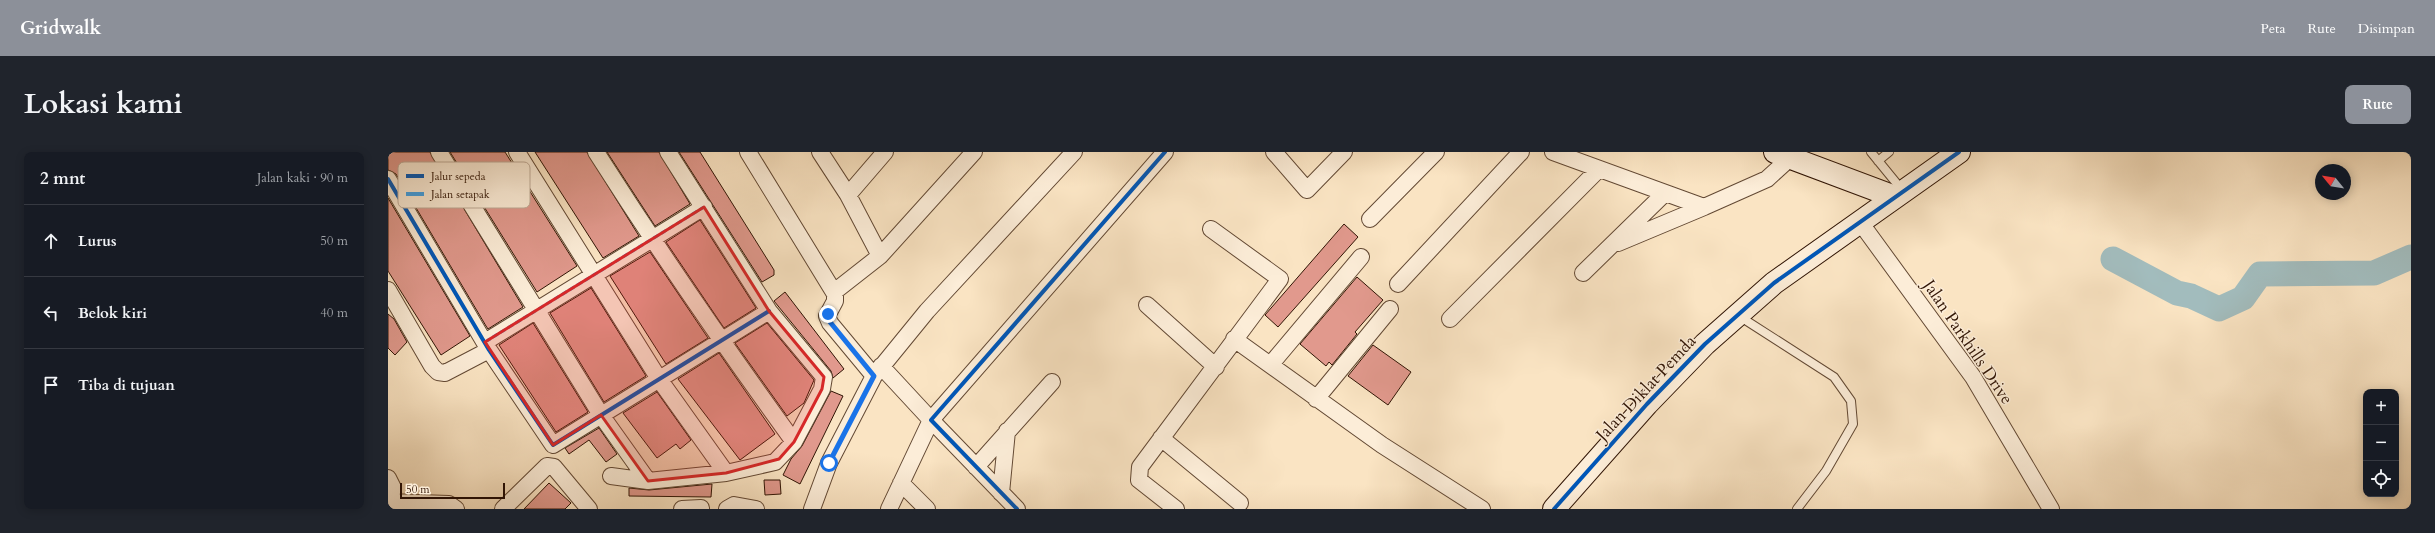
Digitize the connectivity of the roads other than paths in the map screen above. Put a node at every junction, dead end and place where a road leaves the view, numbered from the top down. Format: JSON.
{"nodes":[{"id":1,"x":439,"y":152,"type":"edge"},
{"id":2,"x":517,"y":152,"type":"edge"},
{"id":3,"x":596,"y":152,"type":"edge"},
{"id":4,"x":668,"y":152,"type":"edge"},
{"id":5,"x":748,"y":152,"type":"edge"},
{"id":6,"x":820,"y":152,"type":"edge"},
{"id":7,"x":884,"y":152,"type":"edge"},
{"id":8,"x":974,"y":152,"type":"edge"},
{"id":9,"x":1074,"y":152,"type":"edge"},
{"id":10,"x":1165,"y":152,"type":"edge"},
{"id":11,"x":1274,"y":152,"type":"edge"},
{"id":12,"x":1344,"y":152,"type":"edge"},
{"id":13,"x":1436,"y":152,"type":"edge"},
{"id":14,"x":1521,"y":152,"type":"edge"},
{"id":15,"x":1553,"y":152,"type":"edge"},
{"id":16,"x":1871,"y":152,"type":"edge"},
{"id":17,"x":1889,"y":152,"type":"edge"},
{"id":18,"x":1783,"y":155,"type":"edge"},
{"id":19,"x":1948,"y":157,"type":"edge"},
{"id":20,"x":1822,"y":161,"type":"edge"},
{"id":21,"x":1878,"y":161,"type":"junction"},
{"id":22,"x":445,"y":162,"type":"edge"},
{"id":23,"x":523,"y":162,"type":"edge"},
{"id":24,"x":1599,"y":168,"type":"junction"},
{"id":25,"x":530,"y":172,"type":"edge"},
{"id":26,"x":388,"y":179,"type":"edge"},
{"id":27,"x":1665,"y":192,"type":"junction"},
{"id":28,"x":1899,"y":194,"type":"junction"},
{"id":29,"x":848,"y":195,"type":"junction"},
{"id":30,"x":398,"y":196,"type":"edge"},
{"id":31,"x":704,"y":207,"type":"junction"},
{"id":32,"x":1704,"y":207,"type":"junction"},
{"id":33,"x":405,"y":208,"type":"edge"},
{"id":34,"x":474,"y":208,"type":"edge"},
{"id":35,"x":1370,"y":218,"type":"dead end"},
{"id":36,"x":1860,"y":222,"type":"junction"},
{"id":37,"x":1211,"y":229,"type":"dead end"},
{"id":38,"x":652,"y":241,"type":"junction"},
{"id":39,"x":1611,"y":245,"type":"junction"},
{"id":40,"x":880,"y":256,"type":"junction"},
{"id":41,"x":1361,"y":257,"type":"dead end"},
{"id":42,"x":1583,"y":273,"type":"dead end"},
{"id":43,"x":596,"y":276,"type":"junction"},
{"id":44,"x":1398,"y":284,"type":"dead end"},
{"id":45,"x":388,"y":290,"type":"edge"},
{"id":46,"x":834,"y":292,"type":"junction"},
{"id":47,"x":1147,"y":305,"type":"dead end"},
{"id":48,"x":1390,"y":309,"type":"dead end"},
{"id":49,"x":538,"y":310,"type":"junction"},
{"id":50,"x":769,"y":311,"type":"junction"},
{"id":51,"x":1738,"y":315,"type":"junction"},
{"id":52,"x":1450,"y":319,"type":"dead end"},
{"id":53,"x":1234,"y":339,"type":"junction"},
{"id":54,"x":721,"y":342,"type":"junction"},
{"id":55,"x":487,"y":346,"type":"junction"},
{"id":56,"x":1271,"y":364,"type":"junction"},
{"id":57,"x":1216,"y":367,"type":"junction"},
{"id":58,"x":878,"y":371,"type":"junction"},
{"id":59,"x":659,"y":379,"type":"junction"},
{"id":60,"x":1052,"y":382,"type":"dead end"},
{"id":61,"x":1316,"y":399,"type":"junction"},
{"id":62,"x":601,"y":415,"type":"junction"},
{"id":63,"x":931,"y":420,"type":"junction"},
{"id":64,"x":1006,"y":432,"type":"junction"},
{"id":65,"x":1161,"y":438,"type":"junction"},
{"id":66,"x":794,"y":442,"type":"junction"},
{"id":67,"x":976,"y":466,"type":"junction"},
{"id":68,"x":726,"y":473,"type":"junction"},
{"id":69,"x":611,"y":476,"type":"dead end"},
{"id":70,"x":388,"y":478,"type":"edge"},
{"id":71,"x":648,"y":481,"type":"junction"},
{"id":72,"x":901,"y":483,"type":"junction"},
{"id":73,"x":1000,"y":493,"type":"junction"},
{"id":74,"x":1240,"y":503,"type":"dead end"},
{"id":75,"x":388,"y":506,"type":"edge"},
{"id":76,"x":451,"y":507,"type":"edge"},
{"id":77,"x":587,"y":508,"type":"edge"},
{"id":78,"x":701,"y":508,"type":"edge"},
{"id":79,"x":503,"y":509,"type":"edge"},
{"id":80,"x":682,"y":509,"type":"edge"},
{"id":81,"x":727,"y":509,"type":"edge"},
{"id":82,"x":756,"y":509,"type":"edge"},
{"id":83,"x":812,"y":509,"type":"edge"},
{"id":84,"x":889,"y":509,"type":"edge"},
{"id":85,"x":927,"y":509,"type":"edge"},
{"id":86,"x":1017,"y":509,"type":"edge"},
{"id":87,"x":1176,"y":509,"type":"edge"},
{"id":88,"x":1482,"y":509,"type":"edge"},
{"id":89,"x":1554,"y":509,"type":"edge"},
{"id":90,"x":1797,"y":509,"type":"edge"},
{"id":91,"x":2051,"y":509,"type":"edge"}],
"edges":[{"from":1,"to":22,"type":"street"},
{"from":2,"to":23,"type":"street"},
{"from":3,"to":38,"type":"street"},
{"from":4,"to":31,"type":"street"},
{"from":5,"to":46,"type":"street"},
{"from":6,"to":29,"type":"street"},
{"from":7,"to":29,"type":"street"},
{"from":8,"to":40,"type":"street"},
{"from":9,"to":58,"type":"street"},
{"from":10,"to":63,"type":"street"},
{"from":11,"to":12,"type":"street"},
{"from":13,"to":35,"type":"street"},
{"from":14,"to":44,"type":"street"},
{"from":15,"to":24,"type":"street"},
{"from":16,"to":21,"type":"lane"},
{"from":17,"to":21,"type":"lane"},
{"from":18,"to":20,"type":"street"},
{"from":18,"to":32,"type":"street"},
{"from":19,"to":28,"type":"street","name":"Jalan Diklat Pemda"},
{"from":20,"to":28,"type":"street"},
{"from":21,"to":28,"type":"lane"},
{"from":24,"to":27,"type":"street"},
{"from":24,"to":52,"type":"street"},
{"from":25,"to":43,"type":"street"},
{"from":26,"to":30,"type":"street"},
{"from":27,"to":32,"type":"street"},
{"from":27,"to":39,"type":"street"},
{"from":28,"to":36,"type":"street","name":"Jalan Diklat Pemda"},
{"from":29,"to":40,"type":"street"},
{"from":31,"to":38,"type":"street"},
{"from":31,"to":50,"type":"street"},
{"from":32,"to":39,"type":"street"},
{"from":33,"to":55,"type":"street"},
{"from":34,"to":49,"type":"street"},
{"from":36,"to":51,"type":"street","name":"Jalan Diklat Pemda"},
{"from":36,"to":91,"type":"street","name":"Jalan Parkhills Drive"},
{"from":37,"to":53,"type":"street"},
{"from":38,"to":43,"type":"street"},
{"from":38,"to":54,"type":"street"},
{"from":39,"to":42,"type":"street"},
{"from":40,"to":46,"type":"street"},
{"from":41,"to":56,"type":"street"},
{"from":43,"to":49,"type":"street"},
{"from":43,"to":59,"type":"street"},
{"from":45,"to":55,"type":"street"},
{"from":46,"to":58,"type":"street"},
{"from":47,"to":57,"type":"street"},
{"from":48,"to":61,"type":"street"},
{"from":49,"to":55,"type":"street"},
{"from":49,"to":62,"type":"street"},
{"from":50,"to":54,"type":"street"},
{"from":50,"to":66,"type":"street"},
{"from":51,"to":89,"type":"street","name":"Jalan Diklat Pemda"},
{"from":51,"to":90,"type":"lane"},
{"from":53,"to":56,"type":"street"},
{"from":53,"to":57,"type":"street"},
{"from":54,"to":59,"type":"street"},
{"from":54,"to":66,"type":"street"},
{"from":55,"to":62,"type":"street"},
{"from":56,"to":61,"type":"street"},
{"from":57,"to":65,"type":"street"},
{"from":58,"to":63,"type":"street"},
{"from":58,"to":83,"type":"street"},
{"from":59,"to":62,"type":"street"},
{"from":59,"to":68,"type":"street"},
{"from":60,"to":64,"type":"street"},
{"from":61,"to":88,"type":"street"},
{"from":62,"to":71,"type":"street"},
{"from":63,"to":67,"type":"street"},
{"from":63,"to":72,"type":"street"},
{"from":64,"to":67,"type":"street"},
{"from":64,"to":73,"type":"street"},
{"from":65,"to":74,"type":"street"},
{"from":65,"to":87,"type":"street"},
{"from":66,"to":68,"type":"street"},
{"from":67,"to":73,"type":"street"},
{"from":68,"to":71,"type":"street"},
{"from":69,"to":71,"type":"street"},
{"from":70,"to":75,"type":"street"},
{"from":72,"to":84,"type":"street"},
{"from":72,"to":85,"type":"street"},
{"from":73,"to":86,"type":"street"},
{"from":75,"to":76,"type":"street"},
{"from":77,"to":79,"type":"street"},
{"from":78,"to":80,"type":"street"},
{"from":81,"to":82,"type":"street"}]}
